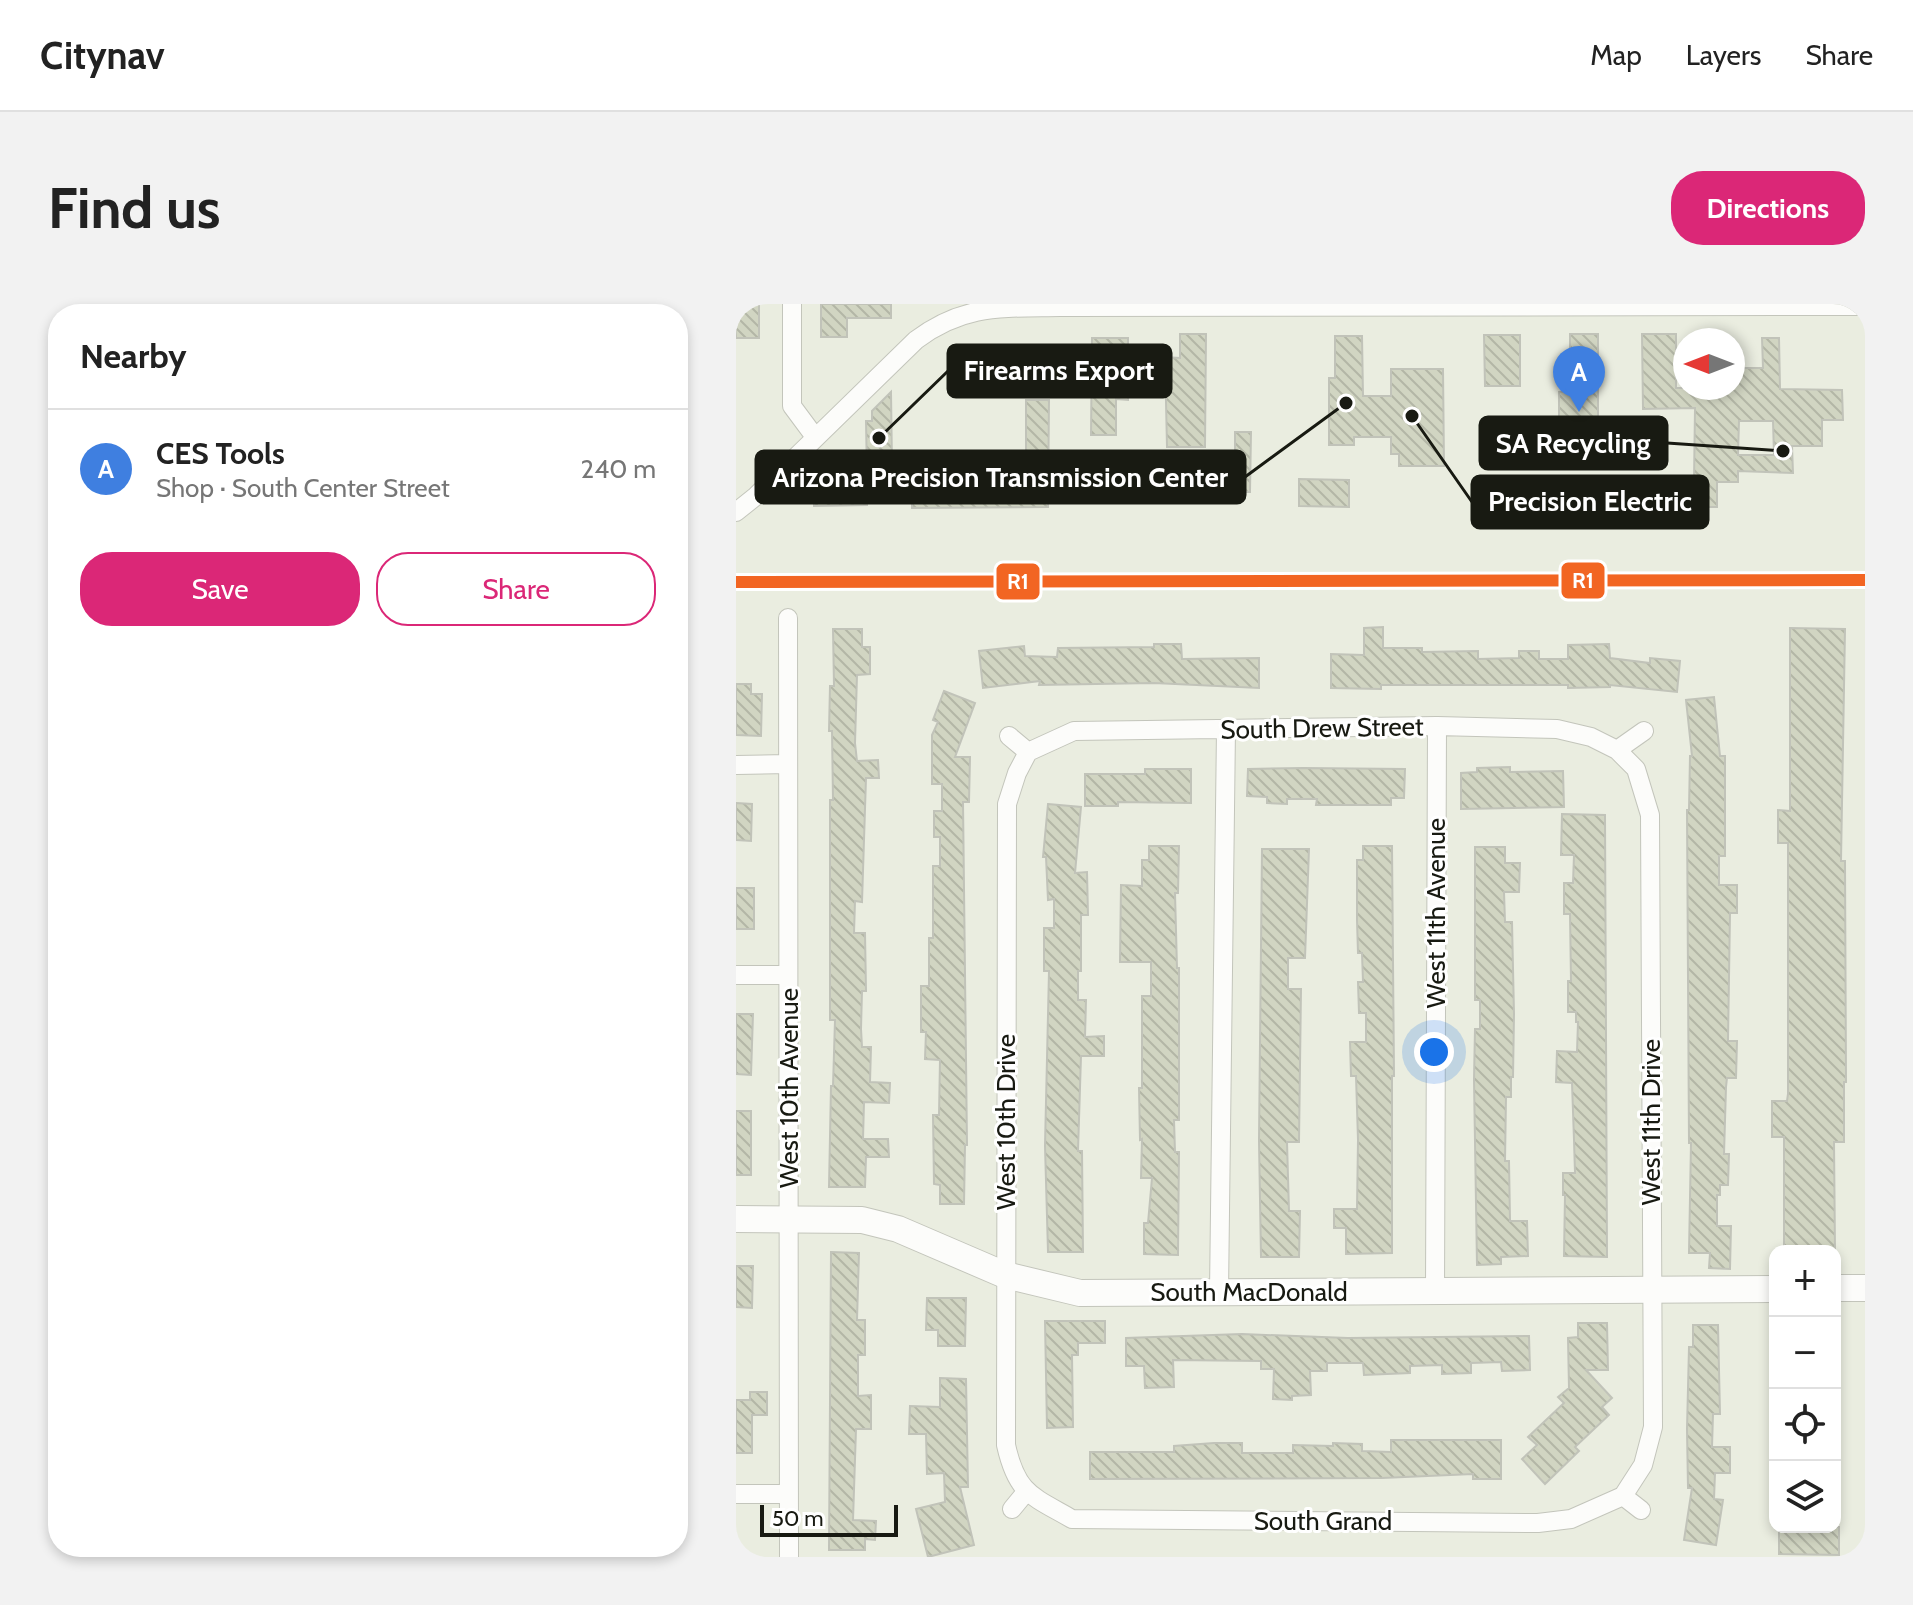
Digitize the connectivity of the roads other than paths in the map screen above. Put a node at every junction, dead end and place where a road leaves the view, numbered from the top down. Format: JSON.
{"nodes":[{"id":1,"x":792,"y":304,"type":"edge"},
{"id":2,"x":1865,"y":306,"type":"edge"},
{"id":3,"x":815,"y":437,"type":"junction"},
{"id":4,"x":736,"y":512,"type":"edge"},
{"id":5,"x":788,"y":618,"type":"dead end"},
{"id":6,"x":1437,"y":726,"type":"junction"},
{"id":7,"x":1226,"y":729,"type":"junction"},
{"id":8,"x":1644,"y":731,"type":"dead end"},
{"id":9,"x":1009,"y":736,"type":"dead end"},
{"id":10,"x":1617,"y":750,"type":"junction"},
{"id":11,"x":1028,"y":752,"type":"junction"},
{"id":12,"x":788,"y":764,"type":"junction"},
{"id":13,"x":736,"y":765,"type":"edge"},
{"id":14,"x":736,"y":975,"type":"edge"},
{"id":15,"x":788,"y":975,"type":"junction"},
{"id":16,"x":736,"y":1219,"type":"edge"},
{"id":17,"x":788,"y":1219,"type":"junction"},
{"id":18,"x":1005,"y":1275,"type":"junction"},
{"id":19,"x":1841,"y":1288,"type":"edge"},
{"id":20,"x":1865,"y":1288,"type":"edge"},
{"id":21,"x":1652,"y":1289,"type":"junction"},
{"id":22,"x":1769,"y":1289,"type":"edge"},
{"id":23,"x":1219,"y":1292,"type":"junction"},
{"id":24,"x":1435,"y":1292,"type":"junction"},
{"id":25,"x":1026,"y":1492,"type":"junction"},
{"id":26,"x":736,"y":1494,"type":"edge"},
{"id":27,"x":789,"y":1494,"type":"junction"},
{"id":28,"x":1623,"y":1496,"type":"junction"},
{"id":29,"x":1012,"y":1509,"type":"dead end"},
{"id":30,"x":1641,"y":1510,"type":"dead end"},
{"id":31,"x":789,"y":1557,"type":"edge"}],
"edges":[{"from":1,"to":3,"type":"street"},
{"from":2,"to":3,"type":"street"},
{"from":3,"to":4,"type":"street"},
{"from":5,"to":12,"type":"street","name":"West 10th Avenue"},
{"from":6,"to":7,"type":"street","name":"South Drew Street"},
{"from":6,"to":10,"type":"street","name":"South Drew Street"},
{"from":6,"to":24,"type":"street","name":"West 11th Avenue"},
{"from":7,"to":11,"type":"street","name":"South Drew Street"},
{"from":7,"to":23,"type":"street"},
{"from":8,"to":10,"type":"street"},
{"from":9,"to":11,"type":"street"},
{"from":10,"to":21,"type":"street","name":"West 11th Drive"},
{"from":11,"to":18,"type":"street","name":"West 10th Drive"},
{"from":12,"to":13,"type":"street"},
{"from":12,"to":15,"type":"street","name":"West 10th Avenue"},
{"from":14,"to":15,"type":"street"},
{"from":15,"to":17,"type":"street","name":"West 10th Avenue"},
{"from":16,"to":17,"type":"street","name":"South MacDonald"},
{"from":17,"to":18,"type":"street","name":"South MacDonald"},
{"from":17,"to":27,"type":"street","name":"West 10th Avenue"},
{"from":18,"to":23,"type":"street","name":"South MacDonald"},
{"from":18,"to":25,"type":"street","name":"West 10th Drive"},
{"from":19,"to":20,"type":"street"},
{"from":21,"to":22,"type":"street","name":"South MacDonald"},
{"from":21,"to":24,"type":"street","name":"South MacDonald"},
{"from":21,"to":28,"type":"street","name":"West 11th Drive"},
{"from":23,"to":24,"type":"street","name":"South MacDonald"},
{"from":25,"to":28,"type":"street","name":"South Grand"},
{"from":25,"to":29,"type":"street"},
{"from":26,"to":27,"type":"street"},
{"from":27,"to":31,"type":"street","name":"West 10th Avenue"},
{"from":28,"to":30,"type":"street"}]}
